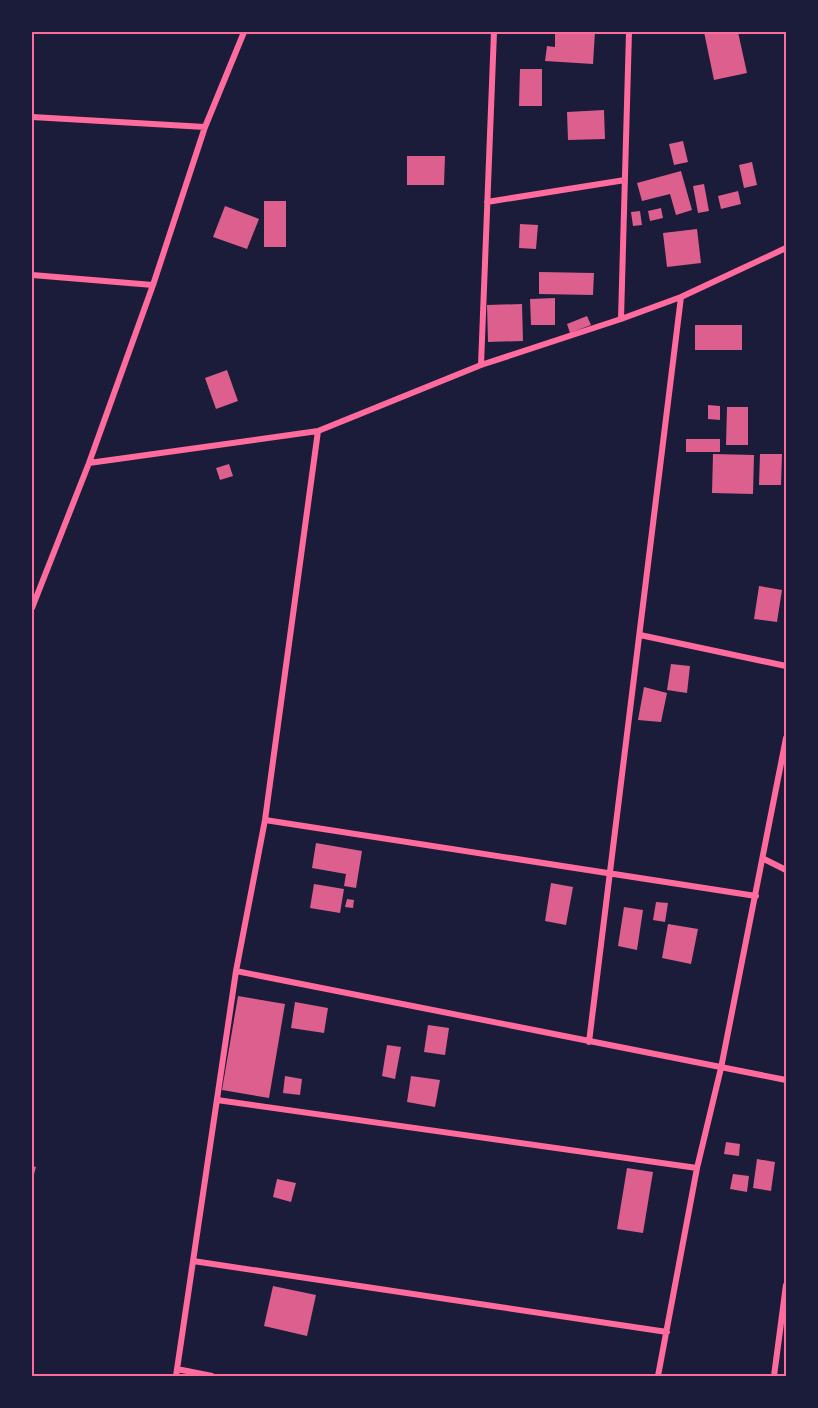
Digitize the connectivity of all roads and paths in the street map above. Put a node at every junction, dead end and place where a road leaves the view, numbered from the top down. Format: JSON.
{"nodes":[{"id":1,"x":244,"y":32,"type":"edge"},
{"id":2,"x":494,"y":32,"type":"edge"},
{"id":3,"x":629,"y":32,"type":"edge"},
{"id":4,"x":32,"y":117,"type":"edge"},
{"id":5,"x":205,"y":127,"type":"junction"},
{"id":6,"x":625,"y":180,"type":"junction"},
{"id":7,"x":487,"y":202,"type":"junction"},
{"id":8,"x":786,"y":248,"type":"edge"},
{"id":9,"x":32,"y":275,"type":"edge"},
{"id":10,"x":153,"y":285,"type":"junction"},
{"id":11,"x":681,"y":297,"type":"junction"},
{"id":12,"x":621,"y":319,"type":"junction"},
{"id":13,"x":481,"y":365,"type":"junction"},
{"id":14,"x":318,"y":431,"type":"junction"},
{"id":15,"x":89,"y":463,"type":"junction"},
{"id":16,"x":32,"y":608,"type":"edge"},
{"id":17,"x":640,"y":635,"type":"junction"},
{"id":18,"x":786,"y":666,"type":"edge"},
{"id":19,"x":786,"y":738,"type":"edge"},
{"id":20,"x":265,"y":820,"type":"junction"},
{"id":21,"x":764,"y":859,"type":"junction"},
{"id":22,"x":786,"y":870,"type":"edge"},
{"id":23,"x":611,"y":873,"type":"junction"},
{"id":24,"x":756,"y":896,"type":"junction"},
{"id":25,"x":236,"y":971,"type":"junction"},
{"id":26,"x":589,"y":1042,"type":"junction"},
{"id":27,"x":721,"y":1068,"type":"junction"},
{"id":28,"x":786,"y":1080,"type":"edge"},
{"id":29,"x":217,"y":1100,"type":"junction"},
{"id":30,"x":697,"y":1167,"type":"junction"},
{"id":31,"x":193,"y":1261,"type":"junction"},
{"id":32,"x":786,"y":1285,"type":"edge"},
{"id":33,"x":667,"y":1332,"type":"junction"},
{"id":34,"x":176,"y":1373,"type":"edge"},
{"id":35,"x":212,"y":1377,"type":"edge"},
{"id":36,"x":658,"y":1377,"type":"edge"},
{"id":37,"x":774,"y":1377,"type":"edge"}],
"edges":[{"from":1,"to":5,"type":"street"},
{"from":2,"to":7,"type":"street"},
{"from":3,"to":6,"type":"street"},
{"from":4,"to":5,"type":"street"},
{"from":5,"to":10,"type":"street"},
{"from":6,"to":7,"type":"street"},
{"from":6,"to":12,"type":"street"},
{"from":7,"to":13,"type":"street"},
{"from":8,"to":11,"type":"street"},
{"from":9,"to":10,"type":"street"},
{"from":10,"to":15,"type":"street"},
{"from":11,"to":12,"type":"street"},
{"from":11,"to":17,"type":"street"},
{"from":12,"to":13,"type":"street"},
{"from":13,"to":14,"type":"street"},
{"from":14,"to":15,"type":"street"},
{"from":14,"to":20,"type":"street"},
{"from":15,"to":16,"type":"street"},
{"from":17,"to":18,"type":"street"},
{"from":17,"to":23,"type":"street"},
{"from":19,"to":21,"type":"street"},
{"from":20,"to":23,"type":"street"},
{"from":20,"to":25,"type":"street"},
{"from":21,"to":22,"type":"street"},
{"from":21,"to":24,"type":"street"},
{"from":23,"to":24,"type":"street"},
{"from":23,"to":26,"type":"street"},
{"from":24,"to":27,"type":"street"},
{"from":25,"to":26,"type":"street"},
{"from":25,"to":29,"type":"street"},
{"from":26,"to":27,"type":"street"},
{"from":27,"to":28,"type":"street"},
{"from":27,"to":30,"type":"street"},
{"from":29,"to":30,"type":"street"},
{"from":29,"to":31,"type":"street"},
{"from":30,"to":33,"type":"street"},
{"from":31,"to":33,"type":"street"},
{"from":31,"to":34,"type":"street"},
{"from":32,"to":37,"type":"street"},
{"from":33,"to":36,"type":"street"},
{"from":34,"to":35,"type":"street"}]}
